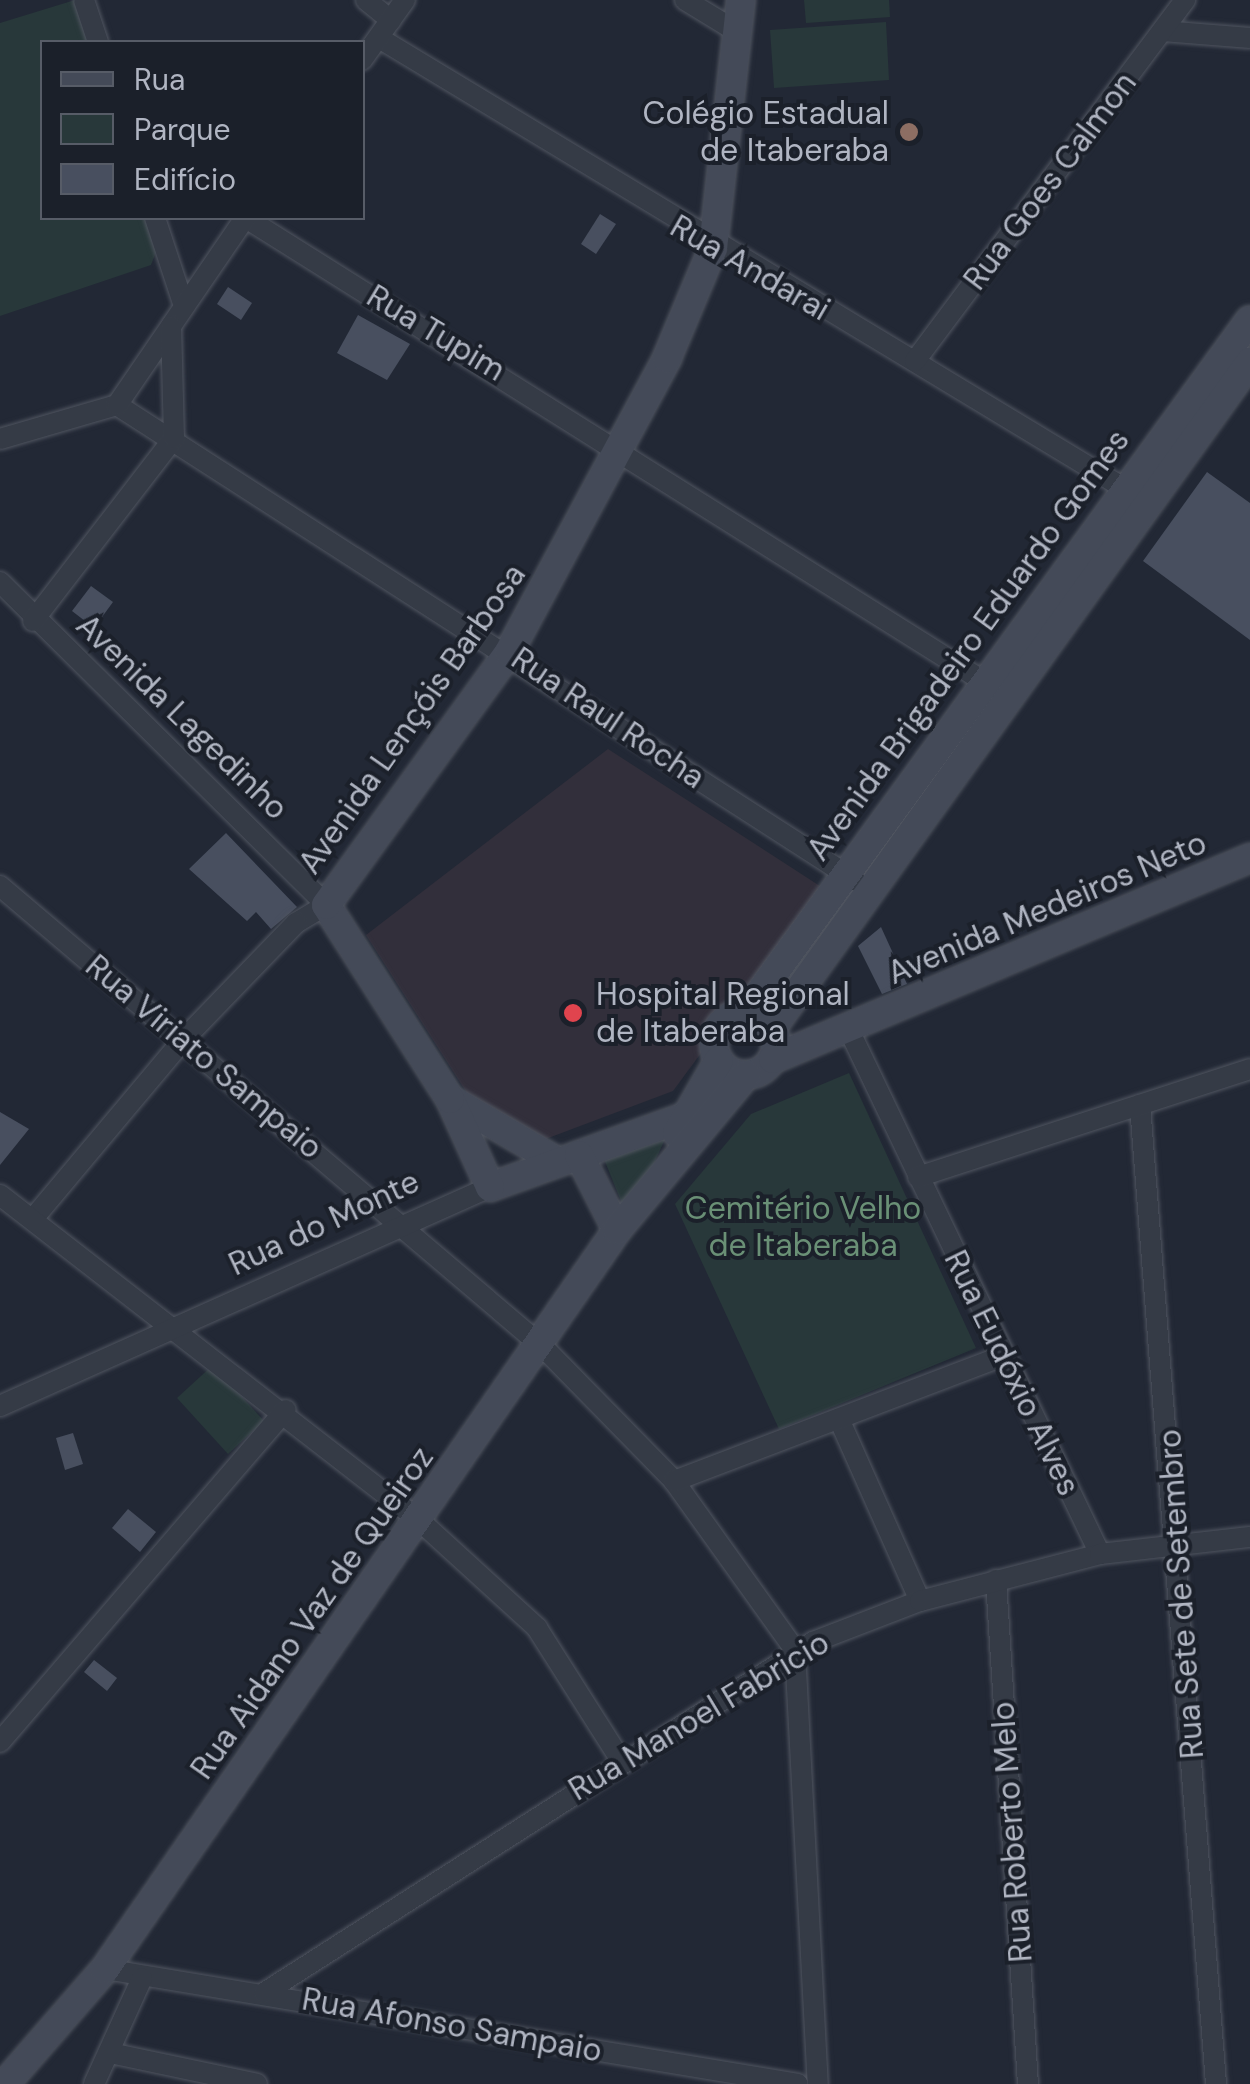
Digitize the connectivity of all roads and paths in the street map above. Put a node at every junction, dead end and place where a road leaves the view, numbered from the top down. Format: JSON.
{"nodes":[{"id":1,"x":84,"y":0,"type":"edge"},
{"id":2,"x":366,"y":0,"type":"edge"},
{"id":3,"x":405,"y":0,"type":"edge"},
{"id":4,"x":685,"y":0,"type":"edge"},
{"id":5,"x":741,"y":0,"type":"edge"},
{"id":6,"x":1184,"y":0,"type":"edge"},
{"id":7,"x":391,"y":20,"type":"junction"},
{"id":8,"x":1163,"y":30,"type":"junction"},
{"id":9,"x":736,"y":31,"type":"junction"},
{"id":10,"x":379,"y":38,"type":"junction"},
{"id":11,"x":1250,"y":38,"type":"edge"},
{"id":12,"x":97,"y":40,"type":"edge"},
{"id":13,"x":365,"y":56,"type":"edge"},
{"id":14,"x":156,"y":220,"type":"edge"},
{"id":15,"x":244,"y":220,"type":"edge"},
{"id":16,"x":248,"y":220,"type":"edge"},
{"id":17,"x":713,"y":248,"type":"junction"},
{"id":18,"x":184,"y":306,"type":"junction"},
{"id":19,"x":1250,"y":320,"type":"edge"},
{"id":20,"x":172,"y":326,"type":"junction"},
{"id":21,"x":915,"y":361,"type":"junction"},
{"id":22,"x":1250,"y":362,"type":"edge"},
{"id":23,"x":116,"y":405,"type":"junction"},
{"id":24,"x":174,"y":438,"type":"junction"},
{"id":25,"x":0,"y":439,"type":"edge"},
{"id":26,"x":626,"y":448,"type":"junction"},
{"id":27,"x":1124,"y":507,"type":"junction"},
{"id":28,"x":0,"y":582,"type":"edge"},
{"id":29,"x":32,"y":621,"type":"junction"},
{"id":30,"x":509,"y":652,"type":"junction"},
{"id":31,"x":983,"y":681,"type":"junction"},
{"id":32,"x":903,"y":788,"type":"junction"},
{"id":33,"x":928,"y":806,"type":"junction"},
{"id":34,"x":1250,"y":858,"type":"edge"},
{"id":35,"x":855,"y":880,"type":"junction"},
{"id":36,"x":0,"y":886,"type":"edge"},
{"id":37,"x":326,"y":905,"type":"junction"},
{"id":38,"x":807,"y":947,"type":"junction"},
{"id":39,"x":745,"y":1013,"type":"junction"},
{"id":40,"x":849,"y":1030,"type":"junction"},
{"id":41,"x":183,"y":1040,"type":"junction"},
{"id":42,"x":773,"y":1042,"type":"junction"},
{"id":43,"x":719,"y":1060,"type":"junction"},
{"id":44,"x":1250,"y":1069,"type":"edge"},
{"id":45,"x":746,"y":1076,"type":"junction"},
{"id":46,"x":450,"y":1098,"type":"junction"},
{"id":47,"x":1140,"y":1105,"type":"junction"},
{"id":48,"x":682,"y":1118,"type":"junction"},
{"id":49,"x":566,"y":1157,"type":"junction"},
{"id":50,"x":663,"y":1172,"type":"junction"},
{"id":51,"x":918,"y":1177,"type":"junction"},
{"id":52,"x":490,"y":1187,"type":"junction"},
{"id":53,"x":0,"y":1195,"type":"edge"},
{"id":54,"x":33,"y":1219,"type":"junction"},
{"id":55,"x":400,"y":1223,"type":"junction"},
{"id":56,"x":617,"y":1230,"type":"junction"},
{"id":57,"x":181,"y":1330,"type":"junction"},
{"id":58,"x":544,"y":1347,"type":"junction"},
{"id":59,"x":1002,"y":1356,"type":"junction"},
{"id":60,"x":0,"y":1406,"type":"edge"},
{"id":61,"x":286,"y":1410,"type":"junction"},
{"id":62,"x":839,"y":1419,"type":"junction"},
{"id":63,"x":674,"y":1481,"type":"junction"},
{"id":64,"x":420,"y":1520,"type":"junction"},
{"id":65,"x":1250,"y":1537,"type":"edge"},
{"id":66,"x":1180,"y":1546,"type":"junction"},
{"id":67,"x":1100,"y":1554,"type":"junction"},
{"id":68,"x":996,"y":1580,"type":"junction"},
{"id":69,"x":920,"y":1601,"type":"junction"},
{"id":70,"x":795,"y":1650,"type":"junction"},
{"id":71,"x":0,"y":1742,"type":"edge"},
{"id":72,"x":620,"y":1759,"type":"junction"},
{"id":73,"x":104,"y":1969,"type":"junction"},
{"id":74,"x":142,"y":1978,"type":"junction"},
{"id":75,"x":264,"y":1993,"type":"junction"},
{"id":76,"x":116,"y":2054,"type":"junction"},
{"id":77,"x":4,"y":2084,"type":"edge"},
{"id":78,"x":94,"y":2084,"type":"edge"},
{"id":79,"x":258,"y":2084,"type":"edge"},
{"id":80,"x":798,"y":2084,"type":"edge"},
{"id":81,"x":818,"y":2084,"type":"edge"},
{"id":82,"x":1028,"y":2084,"type":"edge"},
{"id":83,"x":1216,"y":2084,"type":"edge"}],
"edges":[{"from":1,"to":12,"type":"street"},
{"from":2,"to":7,"type":"street"},
{"from":3,"to":7,"type":"street"},
{"from":4,"to":9,"type":"street"},
{"from":5,"to":9,"type":"street","name":"Avenida Lençóis Barbosa"},
{"from":6,"to":8,"type":"street","name":"Rua Goes Calmon"},
{"from":7,"to":10,"type":"street"},
{"from":8,"to":11,"type":"street"},
{"from":8,"to":21,"type":"street","name":"Rua Goes Calmon"},
{"from":9,"to":17,"type":"street","name":"Avenida Lençóis Barbosa"},
{"from":10,"to":13,"type":"street"},
{"from":10,"to":17,"type":"street","name":"Rua Andarai"},
{"from":14,"to":18,"type":"street"},
{"from":15,"to":18,"type":"street"},
{"from":16,"to":26,"type":"street","name":"Rua Tupim"},
{"from":17,"to":21,"type":"street","name":"Rua Andarai"},
{"from":17,"to":26,"type":"street","name":"Avenida Lençóis Barbosa"},
{"from":18,"to":20,"type":"street"},
{"from":19,"to":27,"type":"street","name":"Avenida Brigadeiro Eduardo Gomes"},
{"from":20,"to":23,"type":"street"},
{"from":20,"to":24,"type":"street"},
{"from":21,"to":27,"type":"street","name":"Rua Andarai"},
{"from":22,"to":27,"type":"street","name":"Avenida Brigadeiro Eduardo Gomes"},
{"from":23,"to":24,"type":"street","name":"Rua Raul Rocha"},
{"from":23,"to":25,"type":"street"},
{"from":24,"to":29,"type":"street"},
{"from":24,"to":30,"type":"street","name":"Rua Raul Rocha"},
{"from":26,"to":30,"type":"street","name":"Avenida Lençóis Barbosa"},
{"from":26,"to":31,"type":"street","name":"Rua Tupim"},
{"from":27,"to":31,"type":"street","name":"Avenida Brigadeiro Eduardo Gomes"},
{"from":27,"to":33,"type":"street","name":"Avenida Brigadeiro Eduardo Gomes"},
{"from":28,"to":29,"type":"street","name":"Avenida Lagedinho"},
{"from":29,"to":37,"type":"street","name":"Avenida Lagedinho"},
{"from":30,"to":35,"type":"street","name":"Rua Raul Rocha"},
{"from":30,"to":37,"type":"street","name":"Avenida Lençóis Barbosa"},
{"from":31,"to":32,"type":"street","name":"Avenida Brigadeiro Eduardo Gomes"},
{"from":32,"to":33,"type":"street"},
{"from":32,"to":35,"type":"street","name":"Avenida Brigadeiro Eduardo Gomes"},
{"from":33,"to":35,"type":"street","name":"Avenida Brigadeiro Eduardo Gomes"},
{"from":34,"to":40,"type":"street","name":"Avenida Medeiros Neto"},
{"from":35,"to":38,"type":"street","name":"Avenida Brigadeiro Eduardo Gomes"},
{"from":36,"to":41,"type":"street","name":"Rua Viriato Sampaio"},
{"from":37,"to":41,"type":"street","name":"Avenida Lençóis Barbosa"},
{"from":37,"to":46,"type":"street","name":"Avenida Lagedinho"},
{"from":38,"to":39,"type":"street","name":"Avenida Brigadeiro Eduardo Gomes"},
{"from":38,"to":42,"type":"street","name":"Avenida Brigadeiro Eduardo Gomes"},
{"from":39,"to":42,"type":"street","name":"Avenida Medeiros Neto"},
{"from":39,"to":43,"type":"street","name":"Avenida Brigadeiro Eduardo Gomes"},
{"from":40,"to":42,"type":"street","name":"Avenida Medeiros Neto"},
{"from":40,"to":51,"type":"street","name":"Rua Eudóxio Alves"},
{"from":41,"to":54,"type":"street","name":"Avenida Lençóis Barbosa"},
{"from":41,"to":55,"type":"street","name":"Rua Viriato Sampaio"},
{"from":42,"to":45,"type":"street","name":"Rua Aidano Vaz de Queiroz"},
{"from":43,"to":45,"type":"street"},
{"from":43,"to":48,"type":"street","name":"Rua Aidano Vaz de Queiroz"},
{"from":44,"to":47,"type":"street"},
{"from":45,"to":50,"type":"street","name":"Rua Aidano Vaz de Queiroz"},
{"from":46,"to":49,"type":"street","name":"Avenida Lagedinho"},
{"from":46,"to":52,"type":"street","name":"Avenida Lagedinho"},
{"from":47,"to":51,"type":"street"},
{"from":47,"to":66,"type":"street","name":"Rua Sete de Setembro"},
{"from":48,"to":49,"type":"street","name":"Rua do Monte"},
{"from":48,"to":50,"type":"street","name":"Rua Aidano Vaz de Queiroz"},
{"from":49,"to":52,"type":"street","name":"Rua do Monte"},
{"from":49,"to":56,"type":"street"},
{"from":50,"to":56,"type":"street","name":"Rua Aidano Vaz de Queiroz"},
{"from":51,"to":59,"type":"street","name":"Rua Eudóxio Alves"},
{"from":52,"to":55,"type":"street","name":"Rua do Monte"},
{"from":53,"to":54,"type":"street"},
{"from":54,"to":57,"type":"street"},
{"from":55,"to":57,"type":"street","name":"Rua do Monte"},
{"from":55,"to":58,"type":"street","name":"Rua Viriato Sampaio"},
{"from":56,"to":58,"type":"street","name":"Rua Aidano Vaz de Queiroz"},
{"from":57,"to":60,"type":"street","name":"Rua do Monte"},
{"from":57,"to":61,"type":"street"},
{"from":58,"to":63,"type":"street","name":"Rua Viriato Sampaio"},
{"from":58,"to":64,"type":"street","name":"Rua Aidano Vaz de Queiroz"},
{"from":59,"to":62,"type":"street"},
{"from":59,"to":67,"type":"street","name":"Rua Eudóxio Alves"},
{"from":61,"to":64,"type":"street"},
{"from":61,"to":71,"type":"street"},
{"from":62,"to":63,"type":"street"},
{"from":62,"to":69,"type":"street"},
{"from":63,"to":70,"type":"street","name":"Rua Viriato Sampaio"},
{"from":64,"to":72,"type":"street"},
{"from":64,"to":73,"type":"street","name":"Rua Aidano Vaz de Queiroz"},
{"from":65,"to":66,"type":"street","name":"Rua Manoel Fabricio"},
{"from":66,"to":67,"type":"street","name":"Rua Manoel Fabricio"},
{"from":66,"to":83,"type":"street","name":"Rua Sete de Setembro"},
{"from":67,"to":68,"type":"street","name":"Rua Manoel Fabricio"},
{"from":68,"to":69,"type":"street","name":"Rua Manoel Fabricio"},
{"from":68,"to":82,"type":"street","name":"Rua Roberto Melo"},
{"from":69,"to":70,"type":"street","name":"Rua Manoel Fabricio"},
{"from":70,"to":72,"type":"street","name":"Rua Manoel Fabricio"},
{"from":70,"to":81,"type":"street"},
{"from":72,"to":75,"type":"street","name":"Rua Manoel Fabricio"},
{"from":73,"to":74,"type":"street","name":"Rua Afonso Sampaio"},
{"from":73,"to":77,"type":"street","name":"Rua Aidano Vaz de Queiroz"},
{"from":74,"to":75,"type":"street","name":"Rua Afonso Sampaio"},
{"from":74,"to":76,"type":"street"},
{"from":75,"to":80,"type":"street","name":"Rua Afonso Sampaio"},
{"from":76,"to":78,"type":"street"},
{"from":76,"to":79,"type":"street"}]}
